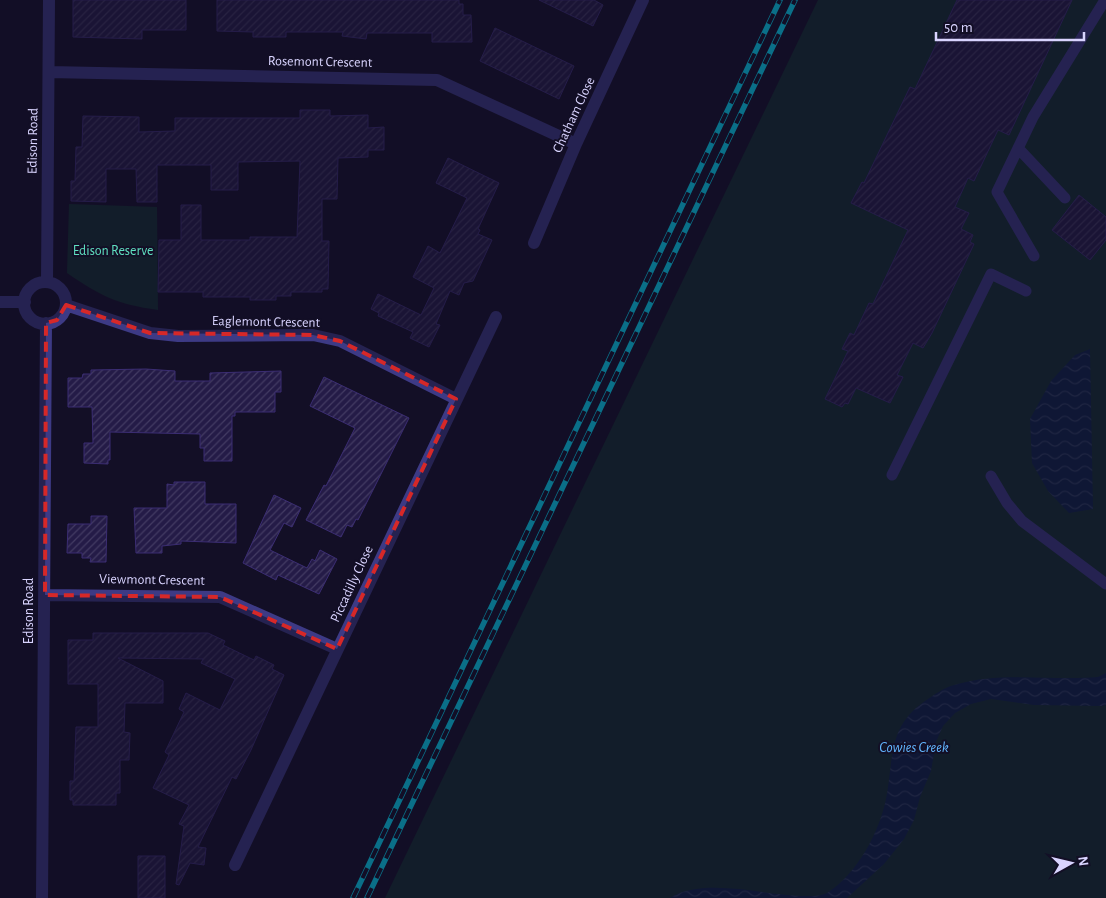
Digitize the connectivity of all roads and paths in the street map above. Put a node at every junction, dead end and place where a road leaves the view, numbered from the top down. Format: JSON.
{"nodes":[{"id":1,"x":49,"y":0,"type":"edge"},
{"id":2,"x":643,"y":0,"type":"edge"},
{"id":3,"x":1105,"y":0,"type":"edge"},
{"id":4,"x":49,"y":72,"type":"junction"},
{"id":5,"x":576,"y":144,"type":"junction"},
{"id":6,"x":1018,"y":148,"type":"junction"},
{"id":7,"x":1066,"y":198,"type":"dead end"},
{"id":8,"x":534,"y":243,"type":"dead end"},
{"id":9,"x":1034,"y":256,"type":"dead end"},
{"id":10,"x":48,"y":282,"type":"junction"},
{"id":11,"x":1026,"y":291,"type":"dead end"},
{"id":12,"x":0,"y":302,"type":"edge"},
{"id":13,"x":25,"y":302,"type":"junction"},
{"id":14,"x":66,"y":305,"type":"junction"},
{"id":15,"x":496,"y":317,"type":"dead end"},
{"id":16,"x":46,"y":324,"type":"junction"},
{"id":17,"x":456,"y":399,"type":"junction"},
{"id":18,"x":892,"y":475,"type":"dead end"},
{"id":19,"x":991,"y":476,"type":"dead end"},
{"id":20,"x":1106,"y":584,"type":"edge"},
{"id":21,"x":45,"y":595,"type":"junction"},
{"id":22,"x":337,"y":649,"type":"junction"},
{"id":23,"x":235,"y":865,"type":"dead end"},
{"id":24,"x":42,"y":898,"type":"edge"}],
"edges":[{"from":1,"to":4,"type":"street","name":"Edison Road"},
{"from":2,"to":5,"type":"street","name":"Chatham Close"},
{"from":3,"to":6,"type":"lane"},
{"from":4,"to":5,"type":"street","name":"Rosemont Crescent"},
{"from":4,"to":10,"type":"street","name":"Edison Road"},
{"from":5,"to":8,"type":"street","name":"Chatham Close"},
{"from":6,"to":7,"type":"lane"},
{"from":6,"to":9,"type":"lane"},
{"from":10,"to":13,"type":"street"},
{"from":10,"to":14,"type":"street"},
{"from":11,"to":18,"type":"lane"},
{"from":12,"to":13,"type":"street"},
{"from":13,"to":16,"type":"street"},
{"from":14,"to":16,"type":"street"},
{"from":14,"to":17,"type":"street","name":"Eaglemont Crescent"},
{"from":15,"to":17,"type":"street","name":"Piccadilly Close"},
{"from":16,"to":21,"type":"street","name":"Edison Road"},
{"from":17,"to":22,"type":"street","name":"Piccadilly Close"},
{"from":19,"to":20,"type":"lane"},
{"from":21,"to":22,"type":"street","name":"Viewmont Crescent"},
{"from":21,"to":24,"type":"street","name":"Edison Road"},
{"from":22,"to":23,"type":"street","name":"Piccadilly Close"}]}
